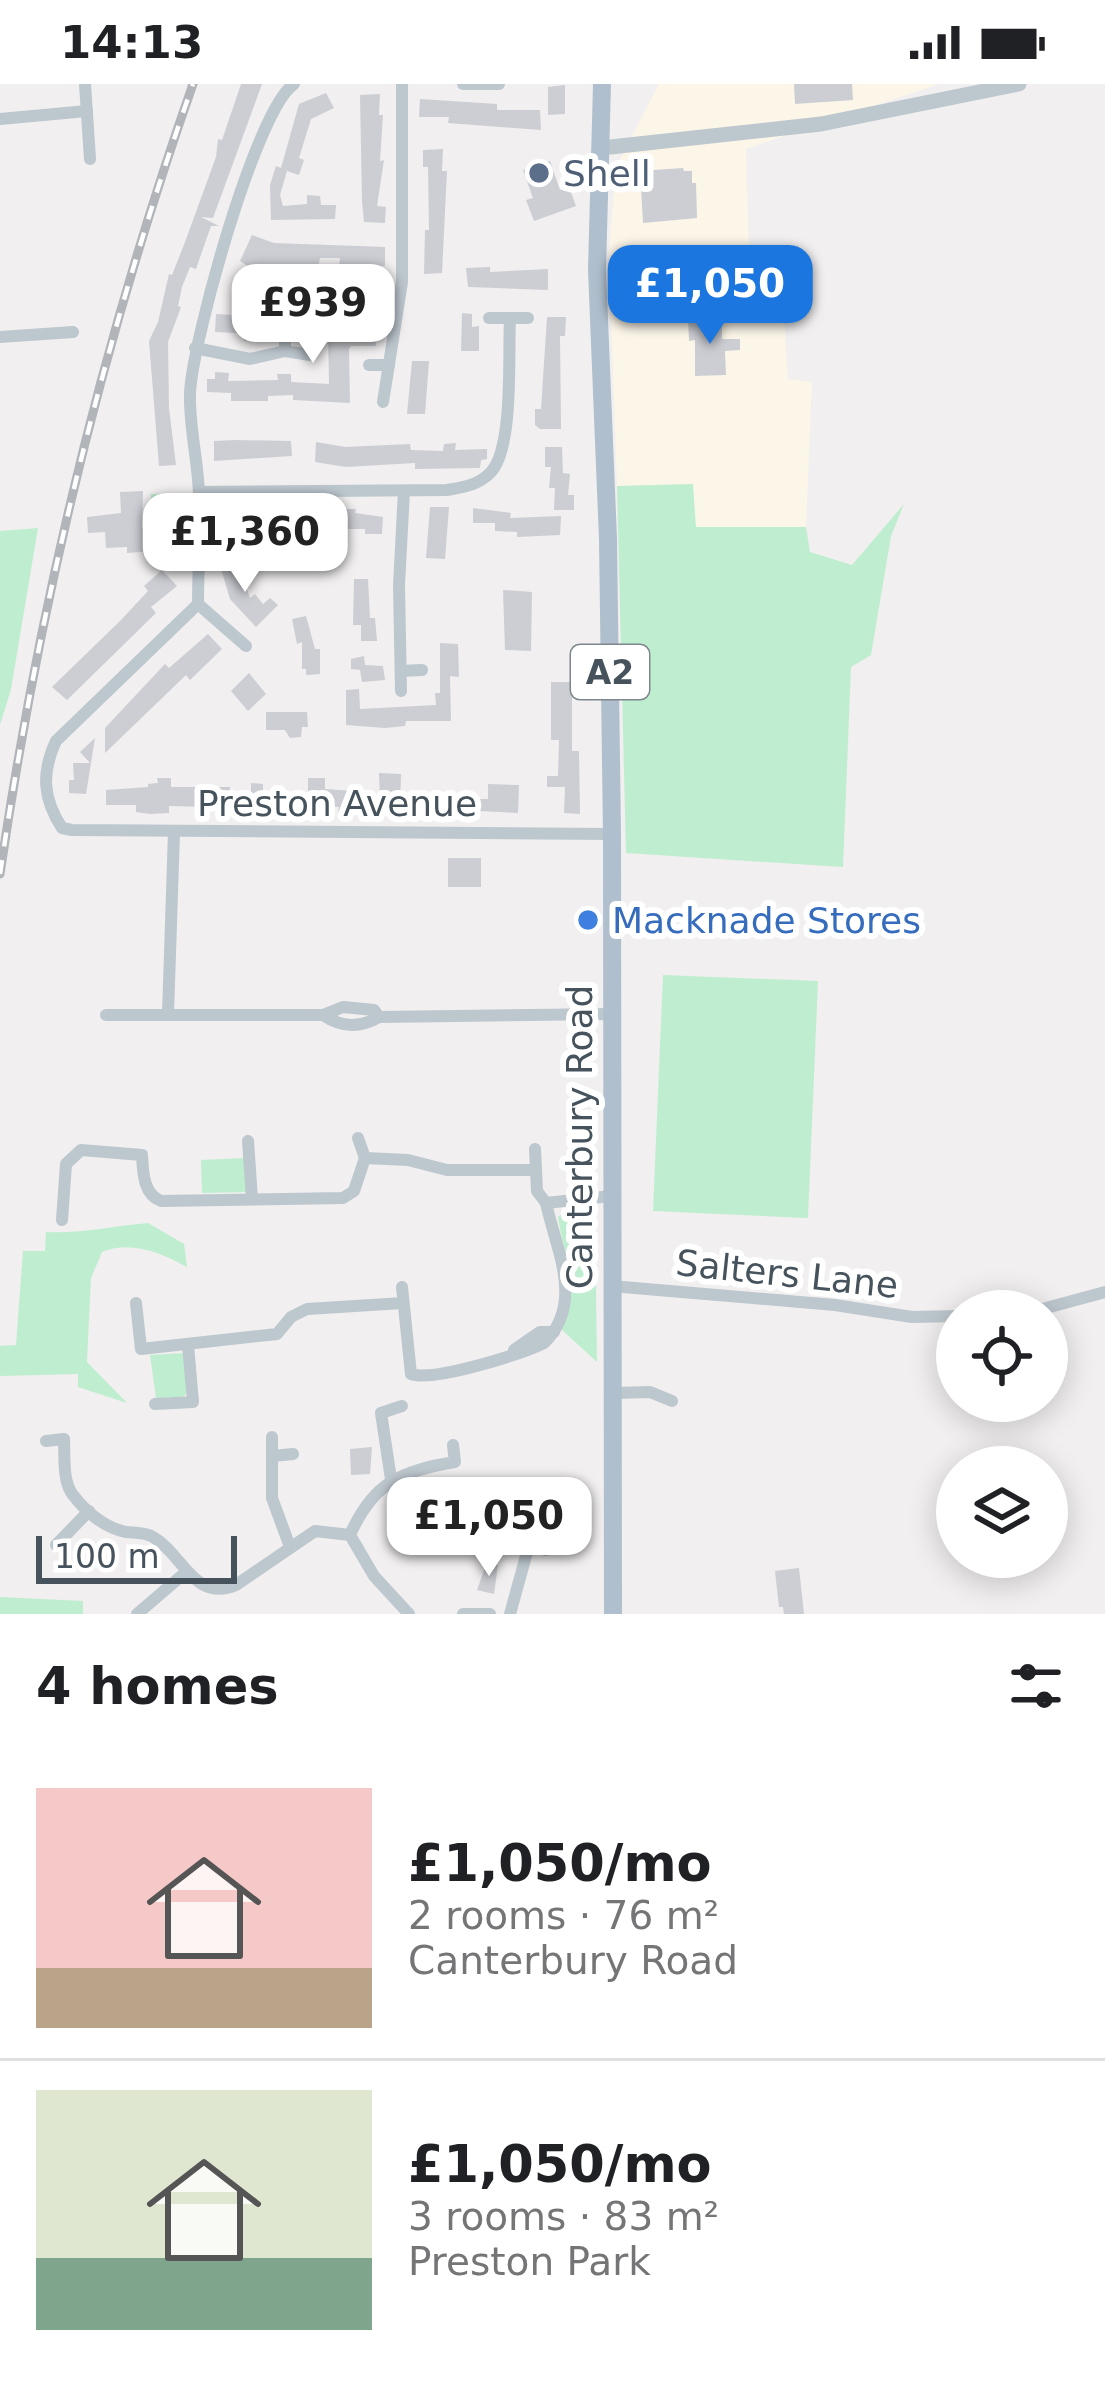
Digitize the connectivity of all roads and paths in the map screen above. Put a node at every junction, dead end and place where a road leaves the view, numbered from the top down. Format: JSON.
{"nodes":[{"id":1,"x":85,"y":84,"type":"edge"},
{"id":2,"x":294,"y":84,"type":"edge"},
{"id":3,"x":402,"y":84,"type":"edge"},
{"id":4,"x":463,"y":84,"type":"edge"},
{"id":5,"x":499,"y":84,"type":"edge"},
{"id":6,"x":602,"y":84,"type":"edge"},
{"id":7,"x":1019,"y":84,"type":"edge"},
{"id":8,"x":88,"y":111,"type":"junction"},
{"id":9,"x":56,"y":113,"type":"junction"},
{"id":10,"x":0,"y":119,"type":"edge"},
{"id":11,"x":56,"y":128,"type":"dead end"},
{"id":12,"x":602,"y":148,"type":"junction"},
{"id":13,"x":90,"y":159,"type":"dead end"},
{"id":14,"x":489,"y":318,"type":"dead end"},
{"id":15,"x":510,"y":318,"type":"junction"},
{"id":16,"x":528,"y":318,"type":"dead end"},
{"id":17,"x":73,"y":332,"type":"dead end"},
{"id":18,"x":285,"y":332,"type":"dead end"},
{"id":19,"x":0,"y":337,"type":"edge"},
{"id":20,"x":195,"y":348,"type":"junction"},
{"id":21,"x":285,"y":351,"type":"junction"},
{"id":22,"x":310,"y":355,"type":"dead end"},
{"id":23,"x":369,"y":365,"type":"dead end"},
{"id":24,"x":389,"y":365,"type":"junction"},
{"id":25,"x":383,"y":402,"type":"dead end"},
{"id":26,"x":404,"y":491,"type":"junction"},
{"id":27,"x":199,"y":493,"type":"junction"},
{"id":28,"x":198,"y":604,"type":"junction"},
{"id":29,"x":246,"y":646,"type":"dead end"},
{"id":30,"x":422,"y":670,"type":"dead end"},
{"id":31,"x":400,"y":671,"type":"junction"},
{"id":32,"x":401,"y":691,"type":"dead end"},
{"id":33,"x":174,"y":832,"type":"junction"},
{"id":34,"x":612,"y":834,"type":"junction"},
{"id":35,"x":168,"y":1014,"type":"junction"},
{"id":36,"x":612,"y":1014,"type":"junction"},
{"id":37,"x":106,"y":1015,"type":"dead end"},
{"id":38,"x":78,"y":1133,"type":"dead end"},
{"id":39,"x":358,"y":1138,"type":"dead end"},
{"id":40,"x":248,"y":1141,"type":"dead end"},
{"id":41,"x":535,"y":1149,"type":"dead end"},
{"id":42,"x":81,"y":1150,"type":"junction"},
{"id":43,"x":365,"y":1158,"type":"junction"},
{"id":44,"x":536,"y":1170,"type":"junction"},
{"id":45,"x":611,"y":1196,"type":"junction"},
{"id":46,"x":252,"y":1199,"type":"junction"},
{"id":47,"x":546,"y":1203,"type":"junction"},
{"id":48,"x":62,"y":1220,"type":"dead end"},
{"id":49,"x":611,"y":1286,"type":"junction"},
{"id":50,"x":402,"y":1287,"type":"dead end"},
{"id":51,"x":1105,"y":1292,"type":"edge"},
{"id":52,"x":1068,"y":1302,"type":"edge"},
{"id":53,"x":136,"y":1303,"type":"dead end"},
{"id":54,"x":403,"y":1303,"type":"junction"},
{"id":55,"x":936,"y":1316,"type":"edge"},
{"id":56,"x":188,"y":1345,"type":"junction"},
{"id":57,"x":613,"y":1393,"type":"junction"},
{"id":58,"x":672,"y":1401,"type":"dead end"},
{"id":59,"x":155,"y":1404,"type":"dead end"},
{"id":60,"x":402,"y":1406,"type":"dead end"},
{"id":61,"x":272,"y":1437,"type":"dead end"},
{"id":62,"x":46,"y":1441,"type":"dead end"},
{"id":63,"x":453,"y":1445,"type":"dead end"},
{"id":64,"x":292,"y":1454,"type":"dead end"},
{"id":65,"x":273,"y":1456,"type":"junction"},
{"id":66,"x":391,"y":1479,"type":"junction"},
{"id":67,"x":89,"y":1511,"type":"junction"},
{"id":68,"x":350,"y":1535,"type":"junction"},
{"id":69,"x":56,"y":1545,"type":"dead end"},
{"id":70,"x":290,"y":1547,"type":"junction"},
{"id":71,"x":546,"y":1550,"type":"dead end"},
{"id":72,"x":186,"y":1572,"type":"junction"},
{"id":73,"x":146,"y":1611,"type":"edge"},
{"id":74,"x":409,"y":1614,"type":"edge"},
{"id":75,"x":463,"y":1614,"type":"edge"},
{"id":76,"x":490,"y":1614,"type":"edge"},
{"id":77,"x":510,"y":1614,"type":"edge"},
{"id":78,"x":614,"y":1614,"type":"edge"}],
"edges":[{"from":1,"to":8,"type":"street"},
{"from":2,"to":20,"type":"street"},
{"from":3,"to":24,"type":"street"},
{"from":4,"to":5,"type":"street"},
{"from":6,"to":12,"type":"main road","name":"Canterbury Road","number":"A2"},
{"from":7,"to":12,"type":"street"},
{"from":8,"to":9,"type":"street"},
{"from":8,"to":13,"type":"street"},
{"from":9,"to":10,"type":"street"},
{"from":9,"to":11,"type":"street"},
{"from":12,"to":34,"type":"main road","name":"Canterbury Road","number":"A2"},
{"from":14,"to":15,"type":"street"},
{"from":15,"to":16,"type":"street"},
{"from":15,"to":26,"type":"street"},
{"from":17,"to":19,"type":"street"},
{"from":18,"to":21,"type":"street"},
{"from":20,"to":21,"type":"street"},
{"from":20,"to":27,"type":"street"},
{"from":21,"to":22,"type":"street"},
{"from":23,"to":24,"type":"street"},
{"from":24,"to":25,"type":"street"},
{"from":26,"to":27,"type":"street"},
{"from":26,"to":31,"type":"street"},
{"from":27,"to":28,"type":"street"},
{"from":28,"to":29,"type":"street"},
{"from":28,"to":33,"type":"street","name":"Preston Avenue"},
{"from":30,"to":31,"type":"street"},
{"from":31,"to":32,"type":"street"},
{"from":33,"to":34,"type":"street","name":"Preston Avenue"},
{"from":33,"to":35,"type":"street"},
{"from":34,"to":36,"type":"main road","name":"Canterbury Road","number":"A2"},
{"from":35,"to":36,"type":"street"},
{"from":35,"to":37,"type":"street"},
{"from":36,"to":45,"type":"main road","name":"Canterbury Road","number":"A2"},
{"from":38,"to":42,"type":"street"},
{"from":39,"to":43,"type":"street"},
{"from":40,"to":46,"type":"street"},
{"from":41,"to":44,"type":"street"},
{"from":42,"to":46,"type":"street"},
{"from":42,"to":48,"type":"street"},
{"from":43,"to":44,"type":"street"},
{"from":43,"to":46,"type":"street"},
{"from":44,"to":47,"type":"street"},
{"from":45,"to":47,"type":"street"},
{"from":45,"to":49,"type":"main road","name":"Canterbury Road","number":"A2"},
{"from":47,"to":54,"type":"street"},
{"from":49,"to":55,"type":"street","name":"Salters Lane"},
{"from":49,"to":57,"type":"main road","name":"Canterbury Road","number":"A2"},
{"from":50,"to":54,"type":"street"},
{"from":51,"to":52,"type":"street"},
{"from":53,"to":56,"type":"street"},
{"from":54,"to":56,"type":"street"},
{"from":56,"to":59,"type":"street"},
{"from":57,"to":58,"type":"street"},
{"from":57,"to":78,"type":"main road","name":"Canterbury Road","number":"A2"},
{"from":60,"to":66,"type":"street"},
{"from":61,"to":65,"type":"street"},
{"from":62,"to":67,"type":"street"},
{"from":63,"to":66,"type":"street"},
{"from":64,"to":65,"type":"street"},
{"from":65,"to":70,"type":"street"},
{"from":66,"to":68,"type":"street"},
{"from":67,"to":69,"type":"street"},
{"from":67,"to":72,"type":"street"},
{"from":68,"to":70,"type":"street"},
{"from":68,"to":74,"type":"street"},
{"from":70,"to":72,"type":"street"},
{"from":71,"to":77,"type":"street"},
{"from":72,"to":73,"type":"street"},
{"from":75,"to":76,"type":"street"}]}
